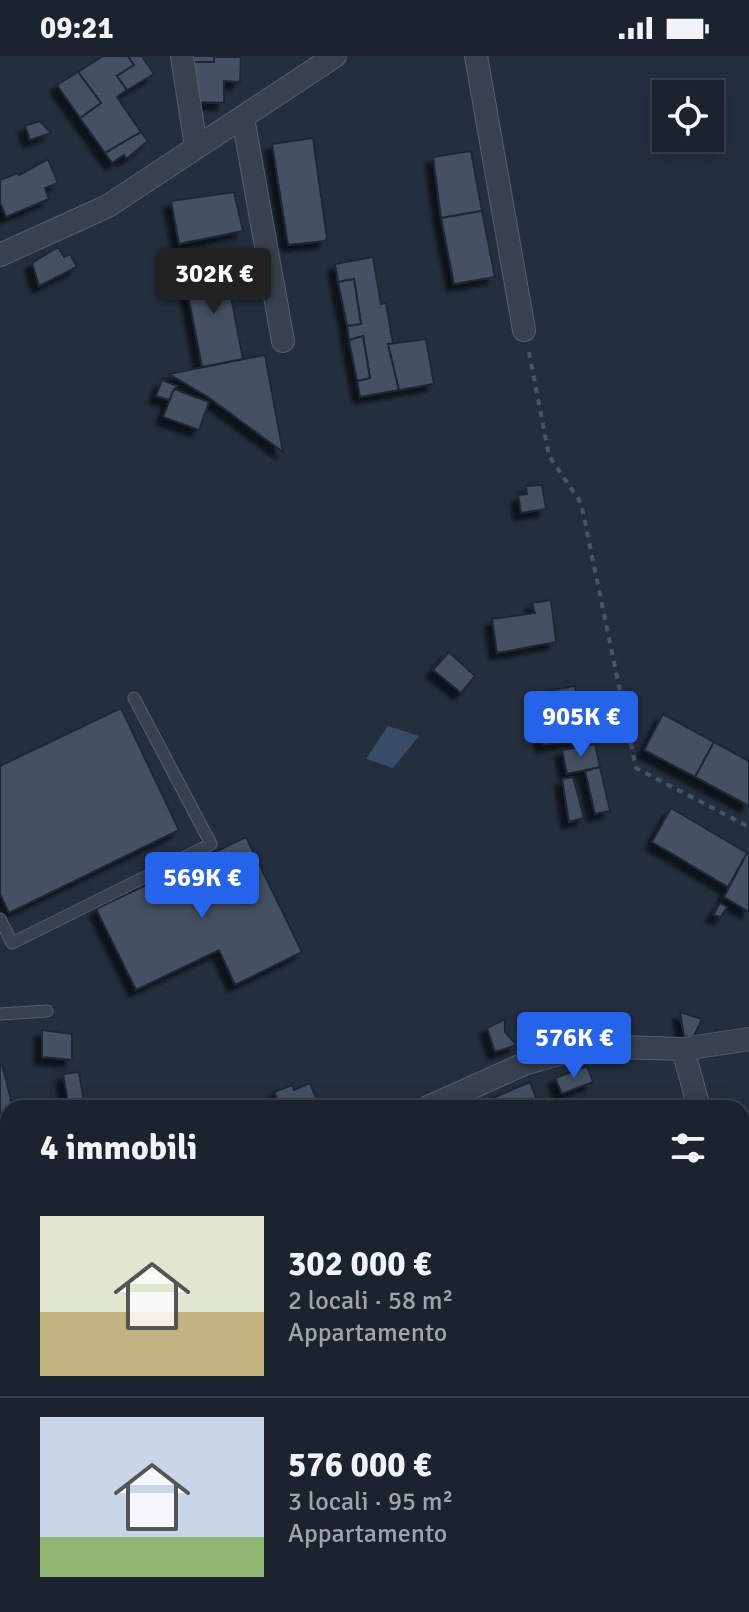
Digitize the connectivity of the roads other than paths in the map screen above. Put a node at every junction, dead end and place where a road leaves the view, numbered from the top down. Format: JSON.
{"nodes":[{"id":1,"x":182,"y":56,"type":"edge"},
{"id":2,"x":335,"y":56,"type":"edge"},
{"id":3,"x":476,"y":56,"type":"edge"},
{"id":4,"x":243,"y":118,"type":"junction"},
{"id":5,"x":196,"y":147,"type":"junction"},
{"id":6,"x":0,"y":255,"type":"edge"},
{"id":7,"x":524,"y":330,"type":"road end"},
{"id":8,"x":283,"y":341,"type":"dead end"},
{"id":9,"x":134,"y":698,"type":"dead end"},
{"id":10,"x":0,"y":919,"type":"edge"},
{"id":11,"x":47,"y":1011,"type":"dead end"},
{"id":12,"x":0,"y":1014,"type":"edge"},
{"id":13,"x":749,"y":1039,"type":"edge"},
{"id":14,"x":683,"y":1049,"type":"junction"},
{"id":15,"x":444,"y":1100,"type":"edge"},
{"id":16,"x":697,"y":1100,"type":"edge"}],
"edges":[{"from":1,"to":5,"type":"street"},
{"from":2,"to":4,"type":"street"},
{"from":3,"to":7,"type":"street"},
{"from":4,"to":5,"type":"street"},
{"from":4,"to":8,"type":"street"},
{"from":5,"to":6,"type":"street"},
{"from":9,"to":10,"type":"lane"},
{"from":11,"to":12,"type":"lane"},
{"from":13,"to":14,"type":"street"},
{"from":14,"to":15,"type":"street"},
{"from":14,"to":16,"type":"street"}]}
